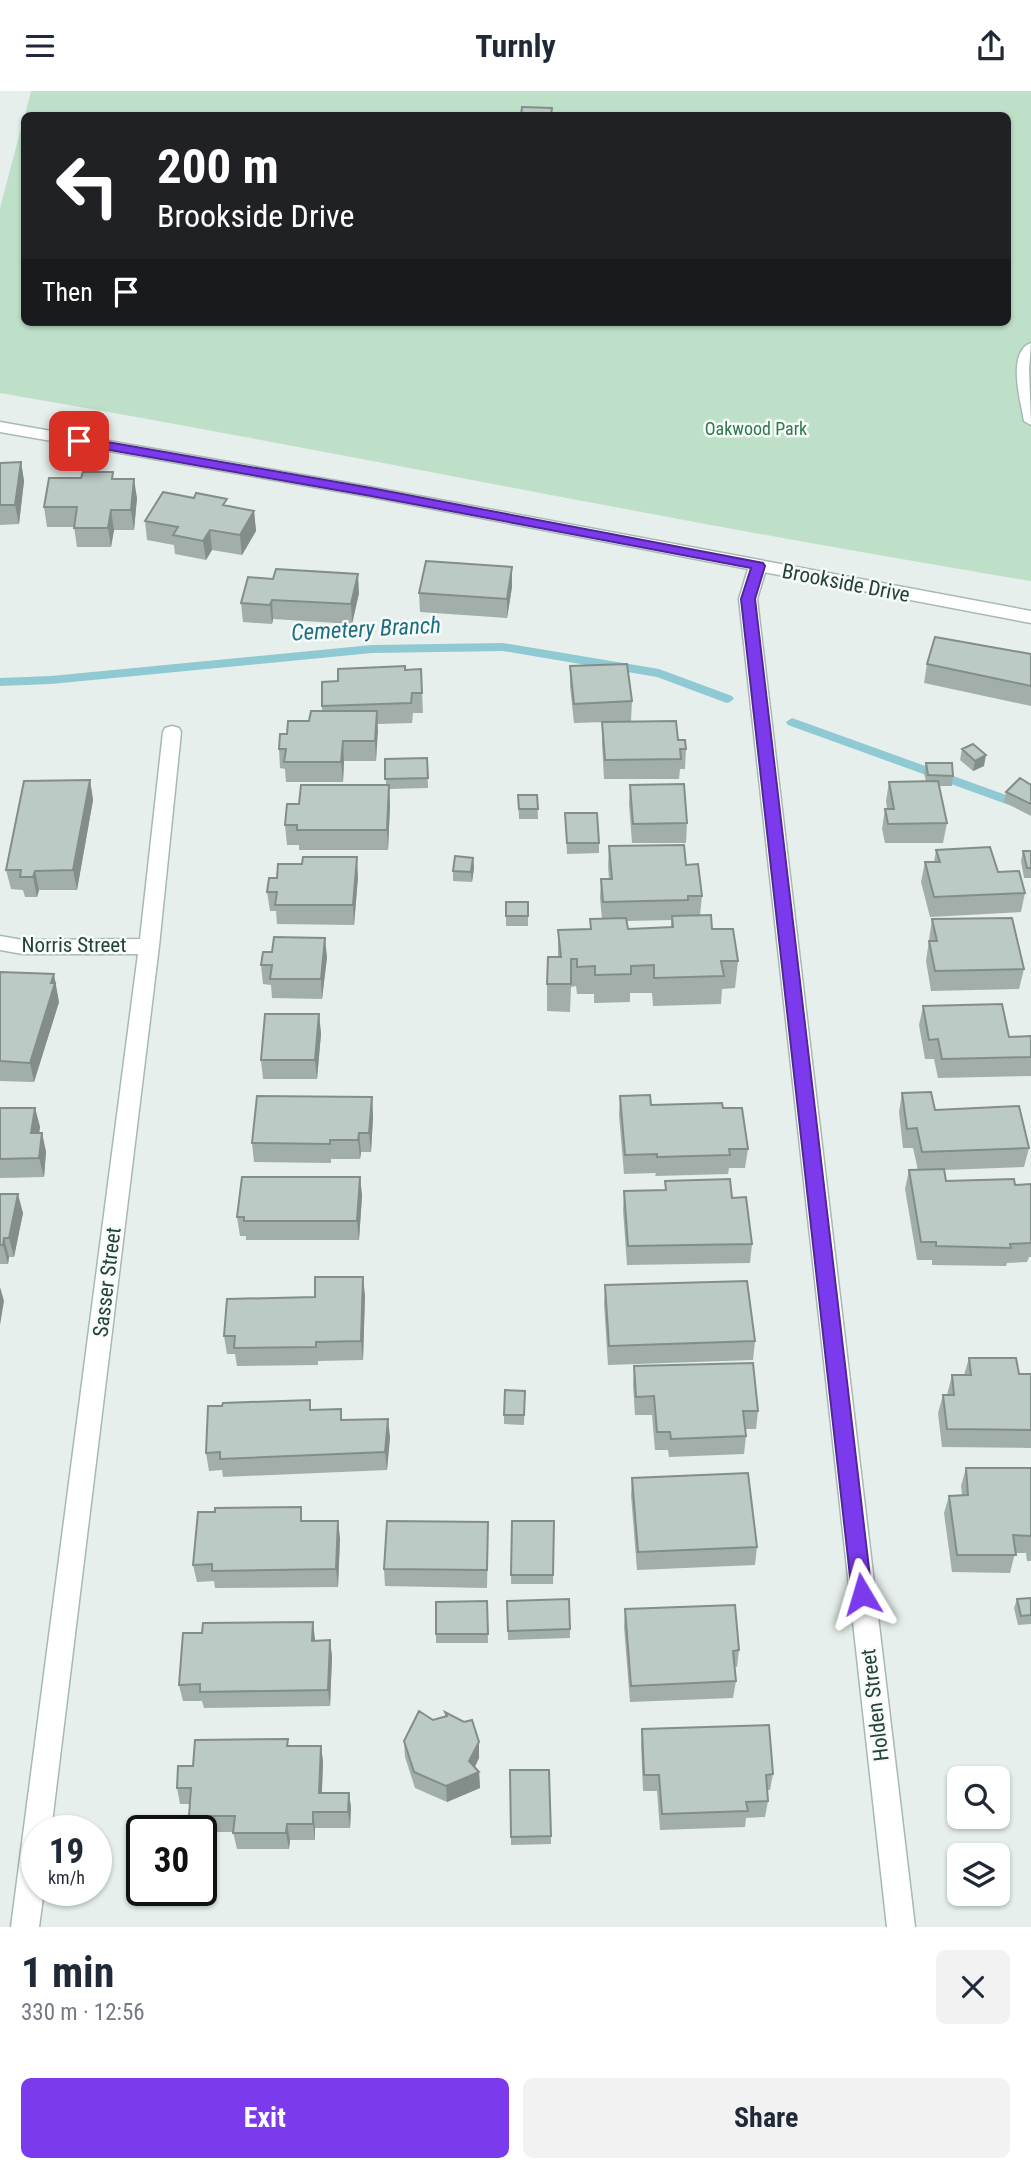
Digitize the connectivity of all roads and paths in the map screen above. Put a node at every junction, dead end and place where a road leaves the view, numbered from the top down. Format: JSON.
{"nodes":[{"id":1,"x":1031,"y":348,"type":"edge"},
{"id":2,"x":1031,"y":421,"type":"edge"},
{"id":3,"x":0,"y":427,"type":"edge"},
{"id":4,"x":758,"y":566,"type":"junction"},
{"id":5,"x":1031,"y":617,"type":"edge"},
{"id":6,"x":172,"y":732,"type":"dead end"},
{"id":7,"x":0,"y":943,"type":"edge"},
{"id":8,"x":149,"y":946,"type":"junction"},
{"id":9,"x":39,"y":1815,"type":"edge"},
{"id":10,"x":28,"y":1906,"type":"edge"},
{"id":11,"x":25,"y":1927,"type":"edge"},
{"id":12,"x":901,"y":1927,"type":"edge"}],
"edges":[{"from":1,"to":2,"type":"lane"},
{"from":3,"to":4,"type":"street","name":"Brookside Drive"},
{"from":4,"to":5,"type":"street","name":"Brookside Drive"},
{"from":4,"to":12,"type":"street","name":"Holden Street"},
{"from":6,"to":8,"type":"street","name":"Sasser Street"},
{"from":7,"to":8,"type":"street","name":"Norris Street"},
{"from":8,"to":9,"type":"street","name":"Sasser Street"},
{"from":10,"to":11,"type":"street","name":"Sasser Street"}]}
